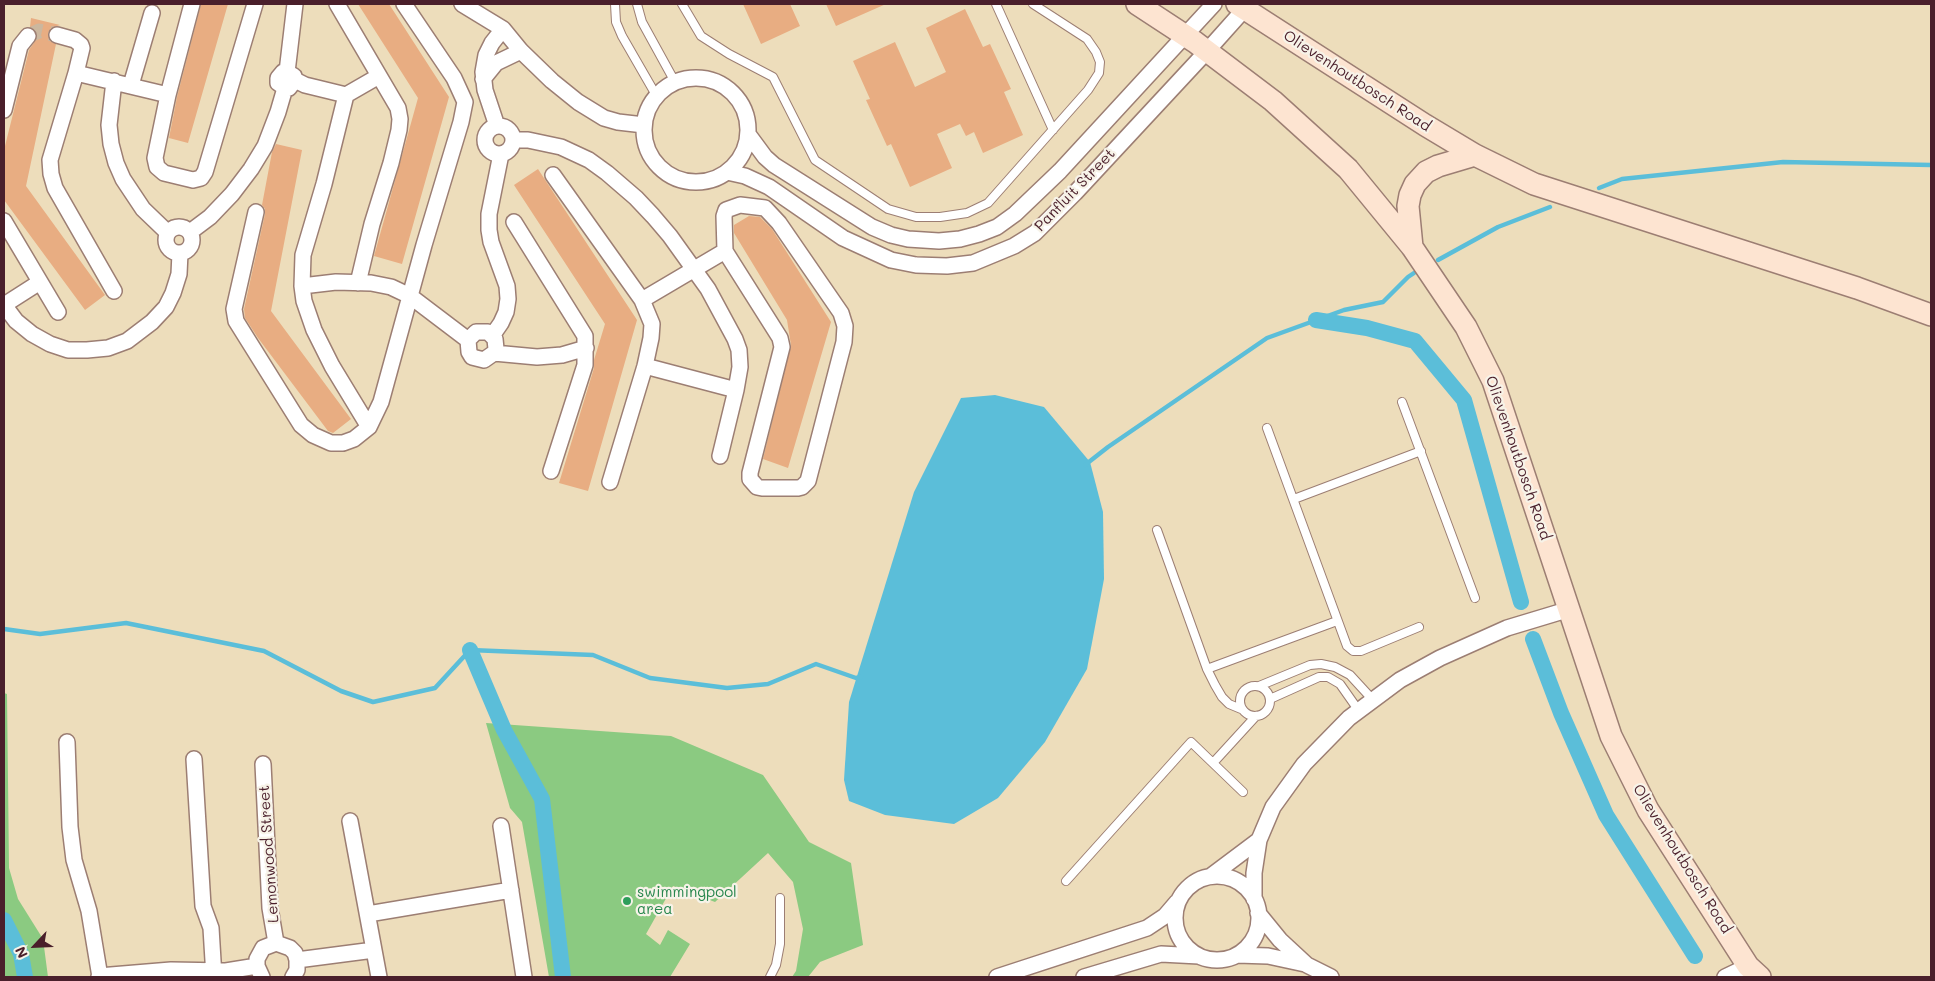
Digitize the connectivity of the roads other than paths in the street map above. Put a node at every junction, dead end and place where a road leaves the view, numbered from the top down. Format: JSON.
{"nodes":[{"id":1,"x":192,"y":4,"type":"edge"},
{"id":2,"x":255,"y":4,"type":"edge"},
{"id":3,"x":295,"y":4,"type":"edge"},
{"id":4,"x":337,"y":4,"type":"edge"},
{"id":5,"x":404,"y":4,"type":"edge"},
{"id":6,"x":462,"y":4,"type":"edge"},
{"id":7,"x":615,"y":4,"type":"edge"},
{"id":8,"x":637,"y":4,"type":"edge"},
{"id":9,"x":682,"y":4,"type":"edge"},
{"id":10,"x":996,"y":4,"type":"edge"},
{"id":11,"x":1033,"y":4,"type":"edge"},
{"id":12,"x":1137,"y":4,"type":"edge"},
{"id":13,"x":1214,"y":4,"type":"edge"},
{"id":14,"x":1243,"y":5,"type":"edge"},
{"id":15,"x":152,"y":13,"type":"dead end"},
{"id":16,"x":503,"y":29,"type":"junction"},
{"id":17,"x":58,"y":35,"type":"tunnel mouth"},
{"id":18,"x":1186,"y":35,"type":"junction"},
{"id":19,"x":28,"y":36,"type":"dead end"},
{"id":20,"x":521,"y":51,"type":"junction"},
{"id":21,"x":1207,"y":51,"type":"junction"},
{"id":22,"x":76,"y":73,"type":"junction"},
{"id":23,"x":379,"y":76,"type":"junction"},
{"id":24,"x":483,"y":79,"type":"junction"},
{"id":25,"x":289,"y":80,"type":"junction"},
{"id":26,"x":114,"y":81,"type":"junction"},
{"id":27,"x":675,"y":82,"type":"junction"},
{"id":28,"x":131,"y":85,"type":"junction"},
{"id":29,"x":168,"y":95,"type":"junction"},
{"id":30,"x":346,"y":95,"type":"junction"},
{"id":31,"x":656,"y":95,"type":"junction"},
{"id":32,"x":4,"y":110,"type":"edge"},
{"id":33,"x":644,"y":125,"type":"junction"},
{"id":34,"x":497,"y":126,"type":"junction"},
{"id":35,"x":1053,"y":130,"type":"junction"},
{"id":36,"x":748,"y":134,"type":"junction"},
{"id":37,"x":513,"y":140,"type":"junction"},
{"id":38,"x":501,"y":154,"type":"junction"},
{"id":39,"x":1475,"y":155,"type":"junction"},
{"id":40,"x":727,"y":172,"type":"junction"},
{"id":41,"x":553,"y":175,"type":"dead end"},
{"id":42,"x":256,"y":212,"type":"dead end"},
{"id":43,"x":4,"y":221,"type":"edge"},
{"id":44,"x":514,"y":222,"type":"dead end"},
{"id":45,"x":190,"y":232,"type":"junction"},
{"id":46,"x":168,"y":233,"type":"junction"},
{"id":47,"x":1412,"y":247,"type":"junction"},
{"id":48,"x":725,"y":251,"type":"junction"},
{"id":49,"x":180,"y":254,"type":"junction"},
{"id":50,"x":695,"y":270,"type":"junction"},
{"id":51,"x":40,"y":282,"type":"junction"},
{"id":52,"x":358,"y":283,"type":"junction"},
{"id":53,"x":302,"y":286,"type":"junction"},
{"id":54,"x":114,"y":291,"type":"dead end"},
{"id":55,"x":410,"y":296,"type":"junction"},
{"id":56,"x":642,"y":300,"type":"junction"},
{"id":57,"x":4,"y":305,"type":"edge"},
{"id":58,"x":58,"y":312,"type":"dead end"},
{"id":59,"x":1931,"y":315,"type":"edge"},
{"id":60,"x":492,"y":336,"type":"junction"},
{"id":61,"x":468,"y":340,"type":"junction"},
{"id":62,"x":586,"y":348,"type":"junction"},
{"id":63,"x":494,"y":353,"type":"junction"},
{"id":64,"x":645,"y":366,"type":"junction"},
{"id":65,"x":736,"y":390,"type":"junction"},
{"id":66,"x":1402,"y":402,"type":"dead end"},
{"id":67,"x":369,"y":427,"type":"junction"},
{"id":68,"x":1267,"y":428,"type":"dead end"},
{"id":69,"x":1421,"y":451,"type":"junction"},
{"id":70,"x":720,"y":456,"type":"dead end"},
{"id":71,"x":551,"y":471,"type":"dead end"},
{"id":72,"x":610,"y":482,"type":"dead end"},
{"id":73,"x":1294,"y":499,"type":"junction"},
{"id":74,"x":1158,"y":530,"type":"dead end"},
{"id":75,"x":1475,"y":598,"type":"dead end"},
{"id":76,"x":1570,"y":609,"type":"junction"},
{"id":77,"x":1337,"y":620,"type":"junction"},
{"id":78,"x":1418,"y":627,"type":"dead end"},
{"id":79,"x":1207,"y":669,"type":"junction"},
{"id":80,"x":1259,"y":686,"type":"junction"},
{"id":81,"x":1270,"y":699,"type":"junction"},
{"id":82,"x":1374,"y":700,"type":"junction"},
{"id":83,"x":1241,"y":709,"type":"junction"},
{"id":84,"x":1359,"y":711,"type":"junction"},
{"id":85,"x":1256,"y":716,"type":"junction"},
{"id":86,"x":66,"y":742,"type":"dead end"},
{"id":87,"x":194,"y":759,"type":"dead end"},
{"id":88,"x":1213,"y":763,"type":"junction"},
{"id":89,"x":263,"y":764,"type":"dead end"},
{"id":90,"x":1244,"y":792,"type":"dead end"},
{"id":91,"x":350,"y":821,"type":"dead end"},
{"id":92,"x":501,"y":826,"type":"dead end"},
{"id":93,"x":1259,"y":840,"type":"junction"},
{"id":94,"x":1211,"y":876,"type":"junction"},
{"id":95,"x":1066,"y":881,"type":"dead end"},
{"id":96,"x":511,"y":890,"type":"junction"},
{"id":97,"x":780,"y":898,"type":"dead end"},
{"id":98,"x":1179,"y":900,"type":"junction"},
{"id":99,"x":1256,"y":906,"type":"junction"},
{"id":100,"x":368,"y":914,"type":"junction"},
{"id":101,"x":276,"y":943,"type":"junction"},
{"id":102,"x":1099,"y":945,"type":"junction"},
{"id":103,"x":374,"y":950,"type":"junction"},
{"id":104,"x":1237,"y":955,"type":"junction"},
{"id":105,"x":1199,"y":956,"type":"junction"},
{"id":106,"x":298,"y":960,"type":"junction"},
{"id":107,"x":1307,"y":964,"type":"junction"},
{"id":108,"x":259,"y":972,"type":"edge"},
{"id":109,"x":1754,"y":972,"type":"edge"},
{"id":110,"x":214,"y":974,"type":"edge"},
{"id":111,"x":1109,"y":974,"type":"edge"},
{"id":112,"x":99,"y":976,"type":"edge"},
{"id":113,"x":293,"y":977,"type":"edge"},
{"id":114,"x":379,"y":977,"type":"edge"},
{"id":115,"x":524,"y":977,"type":"edge"},
{"id":116,"x":770,"y":977,"type":"edge"},
{"id":117,"x":997,"y":977,"type":"edge"},
{"id":118,"x":1084,"y":977,"type":"edge"},
{"id":119,"x":1331,"y":977,"type":"edge"},
{"id":120,"x":1724,"y":977,"type":"edge"}],
"edges":[{"from":1,"to":29,"type":"street"},
{"from":2,"to":29,"type":"street"},
{"from":3,"to":25,"type":"street"},
{"from":4,"to":23,"type":"street"},
{"from":5,"to":55,"type":"street"},
{"from":6,"to":16,"type":"street"},
{"from":7,"to":31,"type":"lane"},
{"from":8,"to":27,"type":"lane"},
{"from":9,"to":35,"type":"lane"},
{"from":10,"to":35,"type":"lane"},
{"from":11,"to":35,"type":"lane"},
{"from":12,"to":18,"type":"main road","name":"Olievenhoutbosch Road"},
{"from":13,"to":18,"type":"street","name":"Panfluit Street"},
{"from":14,"to":21,"type":"street","name":"Panfluit Street"},
{"from":14,"to":39,"type":"main road","name":"Olievenhoutbosch Road"},
{"from":15,"to":28,"type":"street"},
{"from":16,"to":20,"type":"street"},
{"from":16,"to":24,"type":"street"},
{"from":17,"to":22,"type":"street"},
{"from":18,"to":21,"type":"main road","name":"Olievenhoutbosch Road"},
{"from":18,"to":36,"type":"street","name":"Panfluit Street"},
{"from":19,"to":32,"type":"street"},
{"from":20,"to":24,"type":"street"},
{"from":20,"to":33,"type":"street"},
{"from":21,"to":40,"type":"street","name":"Panfluit Street"},
{"from":21,"to":47,"type":"main road","name":"Olievenhoutbosch Road"},
{"from":22,"to":26,"type":"street"},
{"from":22,"to":54,"type":"street"},
{"from":23,"to":30,"type":"street"},
{"from":23,"to":52,"type":"street"},
{"from":24,"to":34,"type":"street"},
{"from":25,"to":30,"type":"street"},
{"from":25,"to":45,"type":"street"},
{"from":26,"to":28,"type":"street"},
{"from":26,"to":46,"type":"street"},
{"from":27,"to":31,"type":"street","name":"Panfluit Street"},
{"from":27,"to":36,"type":"street","name":"Panfluit Street"},
{"from":28,"to":29,"type":"street"},
{"from":30,"to":53,"type":"street"},
{"from":31,"to":33,"type":"street"},
{"from":33,"to":40,"type":"street"},
{"from":34,"to":37,"type":"street"},
{"from":34,"to":38,"type":"street"},
{"from":36,"to":40,"type":"street","name":"Panfluit Street"},
{"from":37,"to":38,"type":"street"},
{"from":37,"to":50,"type":"street"},
{"from":38,"to":60,"type":"street"},
{"from":39,"to":47,"type":"main road"},
{"from":39,"to":59,"type":"main road","name":"Olievenhoutbosch Road"},
{"from":41,"to":56,"type":"street"},
{"from":42,"to":67,"type":"street"},
{"from":43,"to":51,"type":"street"},
{"from":44,"to":62,"type":"street"},
{"from":45,"to":46,"type":"street"},
{"from":45,"to":49,"type":"street"},
{"from":46,"to":49,"type":"street"},
{"from":47,"to":76,"type":"main road","name":"Olievenhoutbosch Road"},
{"from":48,"to":48,"type":"street"},
{"from":48,"to":50,"type":"street"},
{"from":49,"to":57,"type":"street"},
{"from":50,"to":56,"type":"street"},
{"from":50,"to":65,"type":"street"},
{"from":51,"to":57,"type":"street"},
{"from":51,"to":58,"type":"street"},
{"from":52,"to":53,"type":"street"},
{"from":52,"to":55,"type":"street"},
{"from":53,"to":67,"type":"street"},
{"from":55,"to":61,"type":"street"},
{"from":55,"to":67,"type":"street"},
{"from":56,"to":64,"type":"street"},
{"from":60,"to":61,"type":"street"},
{"from":60,"to":63,"type":"street"},
{"from":61,"to":63,"type":"street"},
{"from":62,"to":63,"type":"street"},
{"from":62,"to":71,"type":"street"},
{"from":64,"to":65,"type":"street"},
{"from":64,"to":72,"type":"street"},
{"from":65,"to":70,"type":"street"},
{"from":66,"to":69,"type":"lane"},
{"from":68,"to":73,"type":"lane"},
{"from":69,"to":73,"type":"lane"},
{"from":69,"to":75,"type":"lane"},
{"from":73,"to":77,"type":"lane"},
{"from":74,"to":79,"type":"lane"},
{"from":76,"to":82,"type":"street"},
{"from":76,"to":109,"type":"main road","name":"Olievenhoutbosch Road"},
{"from":77,"to":78,"type":"lane"},
{"from":77,"to":79,"type":"lane"},
{"from":79,"to":83,"type":"lane"},
{"from":80,"to":81,"type":"lane"},
{"from":80,"to":82,"type":"lane"},
{"from":80,"to":83,"type":"lane"},
{"from":81,"to":84,"type":"lane"},
{"from":81,"to":85,"type":"lane"},
{"from":82,"to":84,"type":"street"},
{"from":83,"to":85,"type":"lane"},
{"from":84,"to":93,"type":"street"},
{"from":85,"to":88,"type":"lane"},
{"from":86,"to":112,"type":"street"},
{"from":87,"to":110,"type":"street"},
{"from":88,"to":90,"type":"lane"},
{"from":88,"to":95,"type":"lane"},
{"from":89,"to":101,"type":"street","name":"Lemonwood Street"},
{"from":91,"to":100,"type":"street"},
{"from":92,"to":96,"type":"street"},
{"from":93,"to":94,"type":"street"},
{"from":93,"to":99,"type":"street"},
{"from":94,"to":98,"type":"street"},
{"from":94,"to":99,"type":"street"},
{"from":96,"to":100,"type":"street"},
{"from":96,"to":115,"type":"street"},
{"from":97,"to":116,"type":"lane"},
{"from":98,"to":102,"type":"street"},
{"from":98,"to":105,"type":"street"},
{"from":99,"to":104,"type":"street"},
{"from":99,"to":107,"type":"street"},
{"from":100,"to":103,"type":"street"},
{"from":101,"to":106,"type":"street","name":"Lemonwood Street"},
{"from":101,"to":108,"type":"street","name":"Lemonwood Street"},
{"from":102,"to":111,"type":"street"},
{"from":102,"to":117,"type":"street"},
{"from":103,"to":106,"type":"street"},
{"from":103,"to":114,"type":"street"},
{"from":104,"to":105,"type":"street"},
{"from":104,"to":107,"type":"street"},
{"from":105,"to":111,"type":"street"},
{"from":106,"to":113,"type":"street"},
{"from":107,"to":119,"type":"street"},
{"from":108,"to":110,"type":"street"},
{"from":109,"to":120,"type":"street"},
{"from":110,"to":112,"type":"street"},
{"from":111,"to":118,"type":"street"}]}
